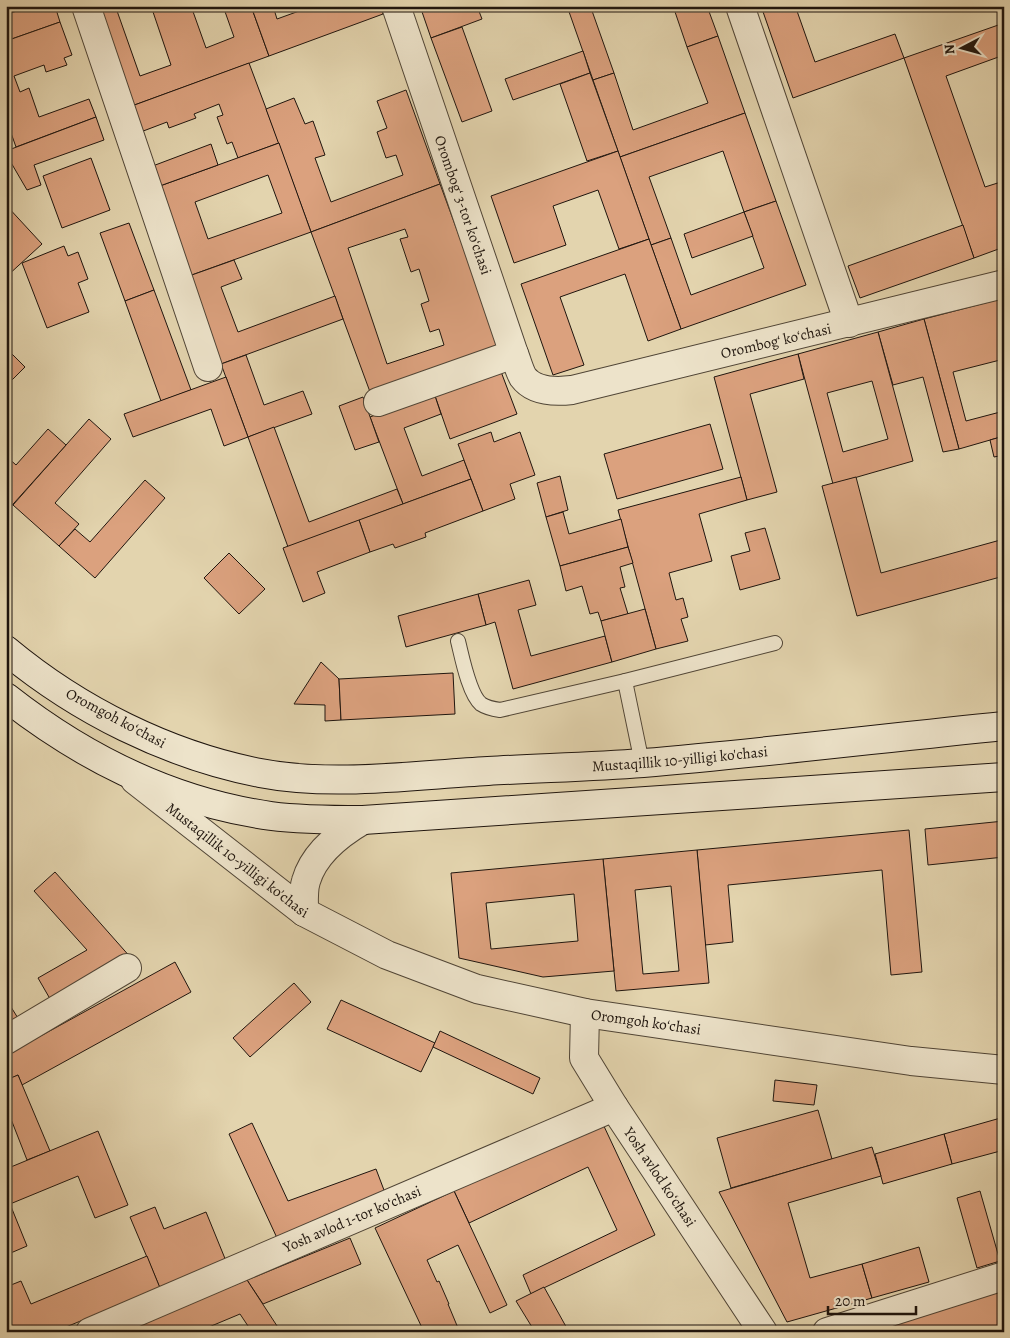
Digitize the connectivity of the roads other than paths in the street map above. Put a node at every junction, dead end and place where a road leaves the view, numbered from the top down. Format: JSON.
{"nodes":[{"id":1,"x":86,"y":6,"type":"edge"},
{"id":2,"x":396,"y":6,"type":"edge"},
{"id":3,"x":740,"y":6,"type":"edge"},
{"id":4,"x":1004,"y":284,"type":"edge"},
{"id":5,"x":849,"y":323,"type":"junction"},
{"id":6,"x":514,"y":354,"type":"junction"},
{"id":7,"x":208,"y":367,"type":"dead end"},
{"id":8,"x":547,"y":390,"type":"joint"},
{"id":9,"x":378,"y":402,"type":"dead end"},
{"id":10,"x":458,"y":641,"type":"dead end"},
{"id":11,"x":774,"y":643,"type":"dead end"},
{"id":12,"x":6,"y":650,"type":"edge"},
{"id":13,"x":625,"y":681,"type":"junction"},
{"id":14,"x":6,"y":697,"type":"edge"},
{"id":15,"x":1004,"y":726,"type":"edge"},
{"id":16,"x":642,"y":763,"type":"junction"},
{"id":17,"x":126,"y":773,"type":"junction"},
{"id":18,"x":1004,"y":777,"type":"edge"},
{"id":19,"x":355,"y":779,"type":"joint"},
{"id":20,"x":362,"y":820,"type":"junction"},
{"id":21,"x":304,"y":912,"type":"junction"},
{"id":22,"x":127,"y":968,"type":"dead end"},
{"id":23,"x":585,"y":1013,"type":"junction"},
{"id":24,"x":6,"y":1040,"type":"edge"},
{"id":25,"x":1004,"y":1070,"type":"edge"},
{"id":26,"x":614,"y":1107,"type":"junction"},
{"id":27,"x":1004,"y":1276,"type":"edge"},
{"id":28,"x":90,"y":1332,"type":"edge"},
{"id":29,"x":763,"y":1332,"type":"edge"},
{"id":30,"x":827,"y":1332,"type":"edge"}],
"edges":[{"from":1,"to":7,"type":"street"},
{"from":2,"to":6,"type":"street","name":"Orombogʻ 3-tor koʻchasi"},
{"from":3,"to":5,"type":"street"},
{"from":4,"to":5,"type":"street","name":"Orombogʻ koʻchasi"},
{"from":5,"to":8,"type":"street","name":"Orombogʻ koʻchasi"},
{"from":6,"to":8,"type":"street","name":"Orombogʻ 3-tor koʻchasi"},
{"from":6,"to":9,"type":"street"},
{"from":10,"to":13,"type":"lane"},
{"from":11,"to":13,"type":"lane"},
{"from":12,"to":19,"type":"street","name":"Oromgoh koʻchasi"},
{"from":13,"to":16,"type":"lane"},
{"from":14,"to":17,"type":"street","name":"Mustaqillik 10-yilligi ko'chasi"},
{"from":15,"to":16,"type":"street","name":"Mustaqillik 10-yilligi ko'chasi"},
{"from":16,"to":19,"type":"street","name":"Mustaqillik 10-yilligi ko'chasi"},
{"from":17,"to":20,"type":"street","name":"Mustaqillik 10-yilligi ko'chasi"},
{"from":17,"to":21,"type":"street","name":"Mustaqillik 10-yilligi ko'chasi"},
{"from":18,"to":20,"type":"street","name":"Mustaqillik 10-yilligi ko'chasi"},
{"from":20,"to":21,"type":"street","name":"Mustaqillik 10-yilligi ko'chasi"},
{"from":21,"to":23,"type":"street","name":"Oromgoh koʻchasi"},
{"from":22,"to":24,"type":"street"},
{"from":23,"to":25,"type":"street","name":"Oromgoh koʻchasi"},
{"from":23,"to":26,"type":"street","name":"Yosh avlod koʻchasi"},
{"from":26,"to":28,"type":"street","name":"Yosh avlod 1-tor koʻchasi"},
{"from":26,"to":29,"type":"street","name":"Yosh avlod koʻchasi"},
{"from":27,"to":30,"type":"street"}]}
